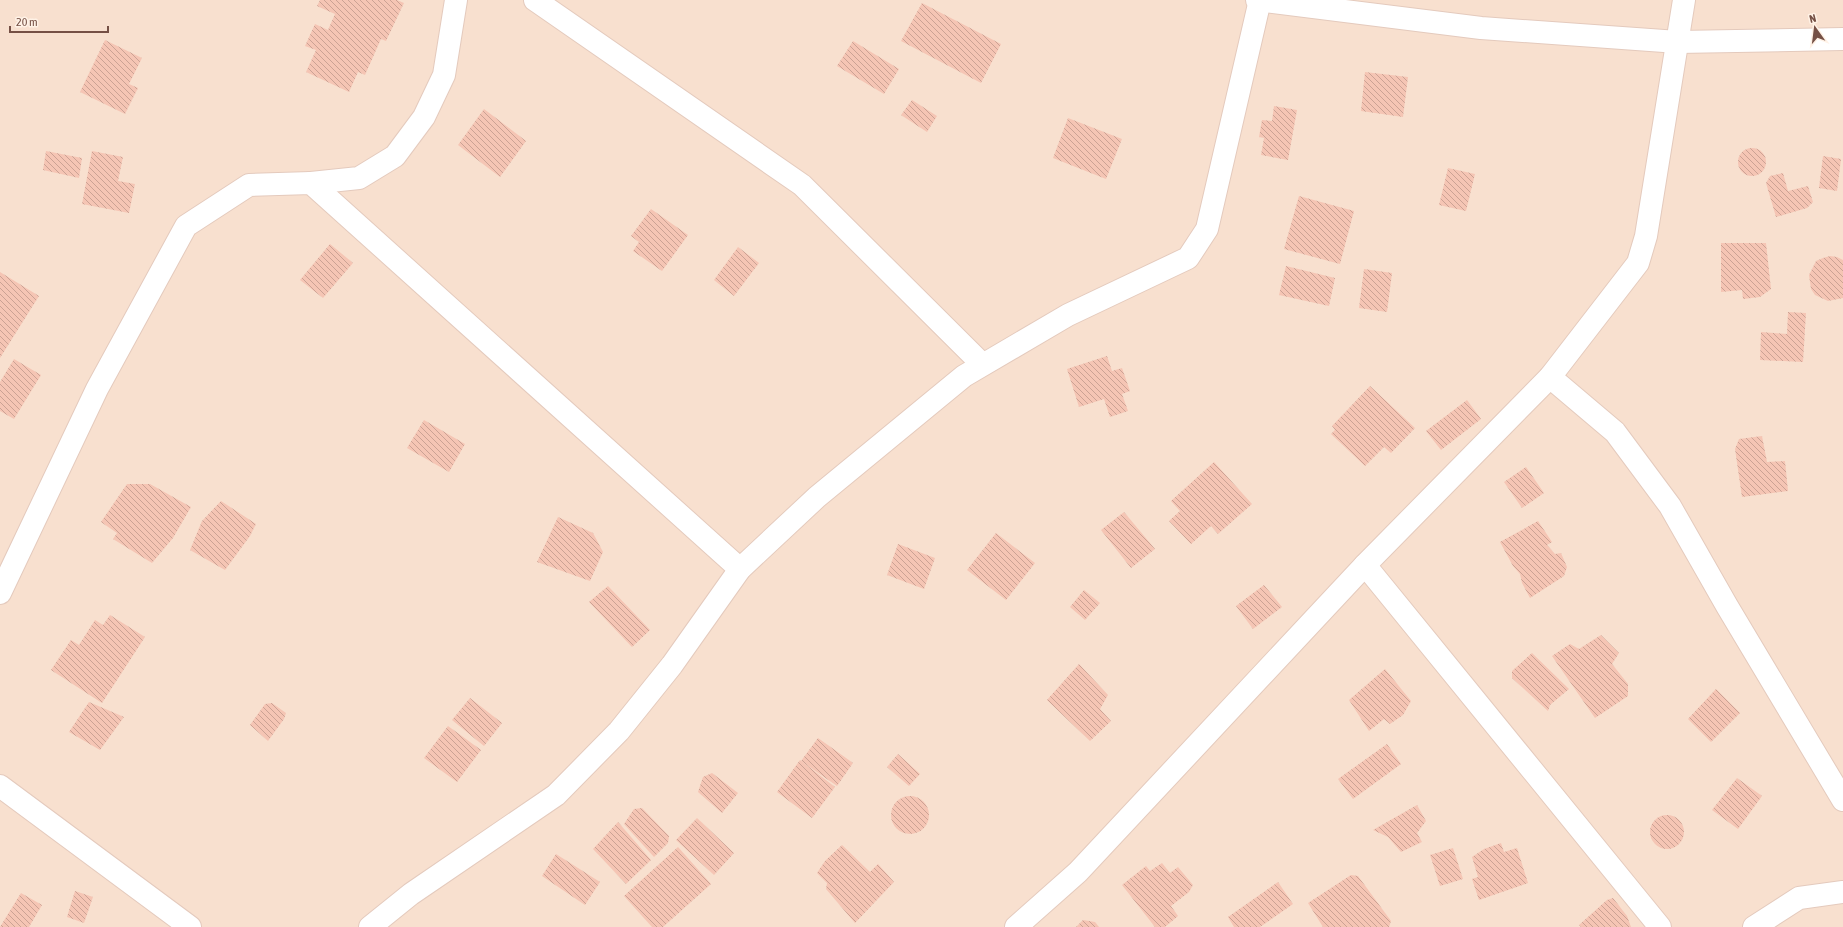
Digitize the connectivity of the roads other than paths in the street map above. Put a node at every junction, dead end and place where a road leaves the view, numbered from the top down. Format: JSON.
{"nodes":[{"id":1,"x":456,"y":0,"type":"edge"},
{"id":2,"x":535,"y":0,"type":"edge"},
{"id":3,"x":1259,"y":0,"type":"edge"},
{"id":4,"x":1684,"y":0,"type":"edge"},
{"id":5,"x":1843,"y":39,"type":"edge"},
{"id":6,"x":1678,"y":42,"type":"junction"},
{"id":7,"x":312,"y":183,"type":"junction"},
{"id":8,"x":982,"y":364,"type":"junction"},
{"id":9,"x":1550,"y":377,"type":"junction"},
{"id":10,"x":1365,"y":565,"type":"junction"},
{"id":11,"x":740,"y":569,"type":"junction"},
{"id":12,"x":0,"y":593,"type":"edge"},
{"id":13,"x":0,"y":786,"type":"edge"},
{"id":14,"x":1843,"y":800,"type":"edge"},
{"id":15,"x":1843,"y":892,"type":"edge"},
{"id":16,"x":190,"y":927,"type":"edge"},
{"id":17,"x":370,"y":927,"type":"edge"},
{"id":18,"x":1016,"y":927,"type":"edge"},
{"id":19,"x":1660,"y":927,"type":"edge"},
{"id":20,"x":1754,"y":927,"type":"edge"}],
"edges":[{"from":1,"to":7,"type":"street"},
{"from":2,"to":8,"type":"street"},
{"from":3,"to":6,"type":"street"},
{"from":3,"to":8,"type":"street"},
{"from":4,"to":6,"type":"street"},
{"from":5,"to":6,"type":"street"},
{"from":6,"to":9,"type":"street"},
{"from":7,"to":11,"type":"street"},
{"from":7,"to":12,"type":"street"},
{"from":8,"to":11,"type":"street"},
{"from":9,"to":10,"type":"street"},
{"from":9,"to":14,"type":"street"},
{"from":10,"to":18,"type":"street"},
{"from":10,"to":19,"type":"street"},
{"from":11,"to":17,"type":"street"},
{"from":13,"to":16,"type":"street"},
{"from":15,"to":20,"type":"street"}]}
